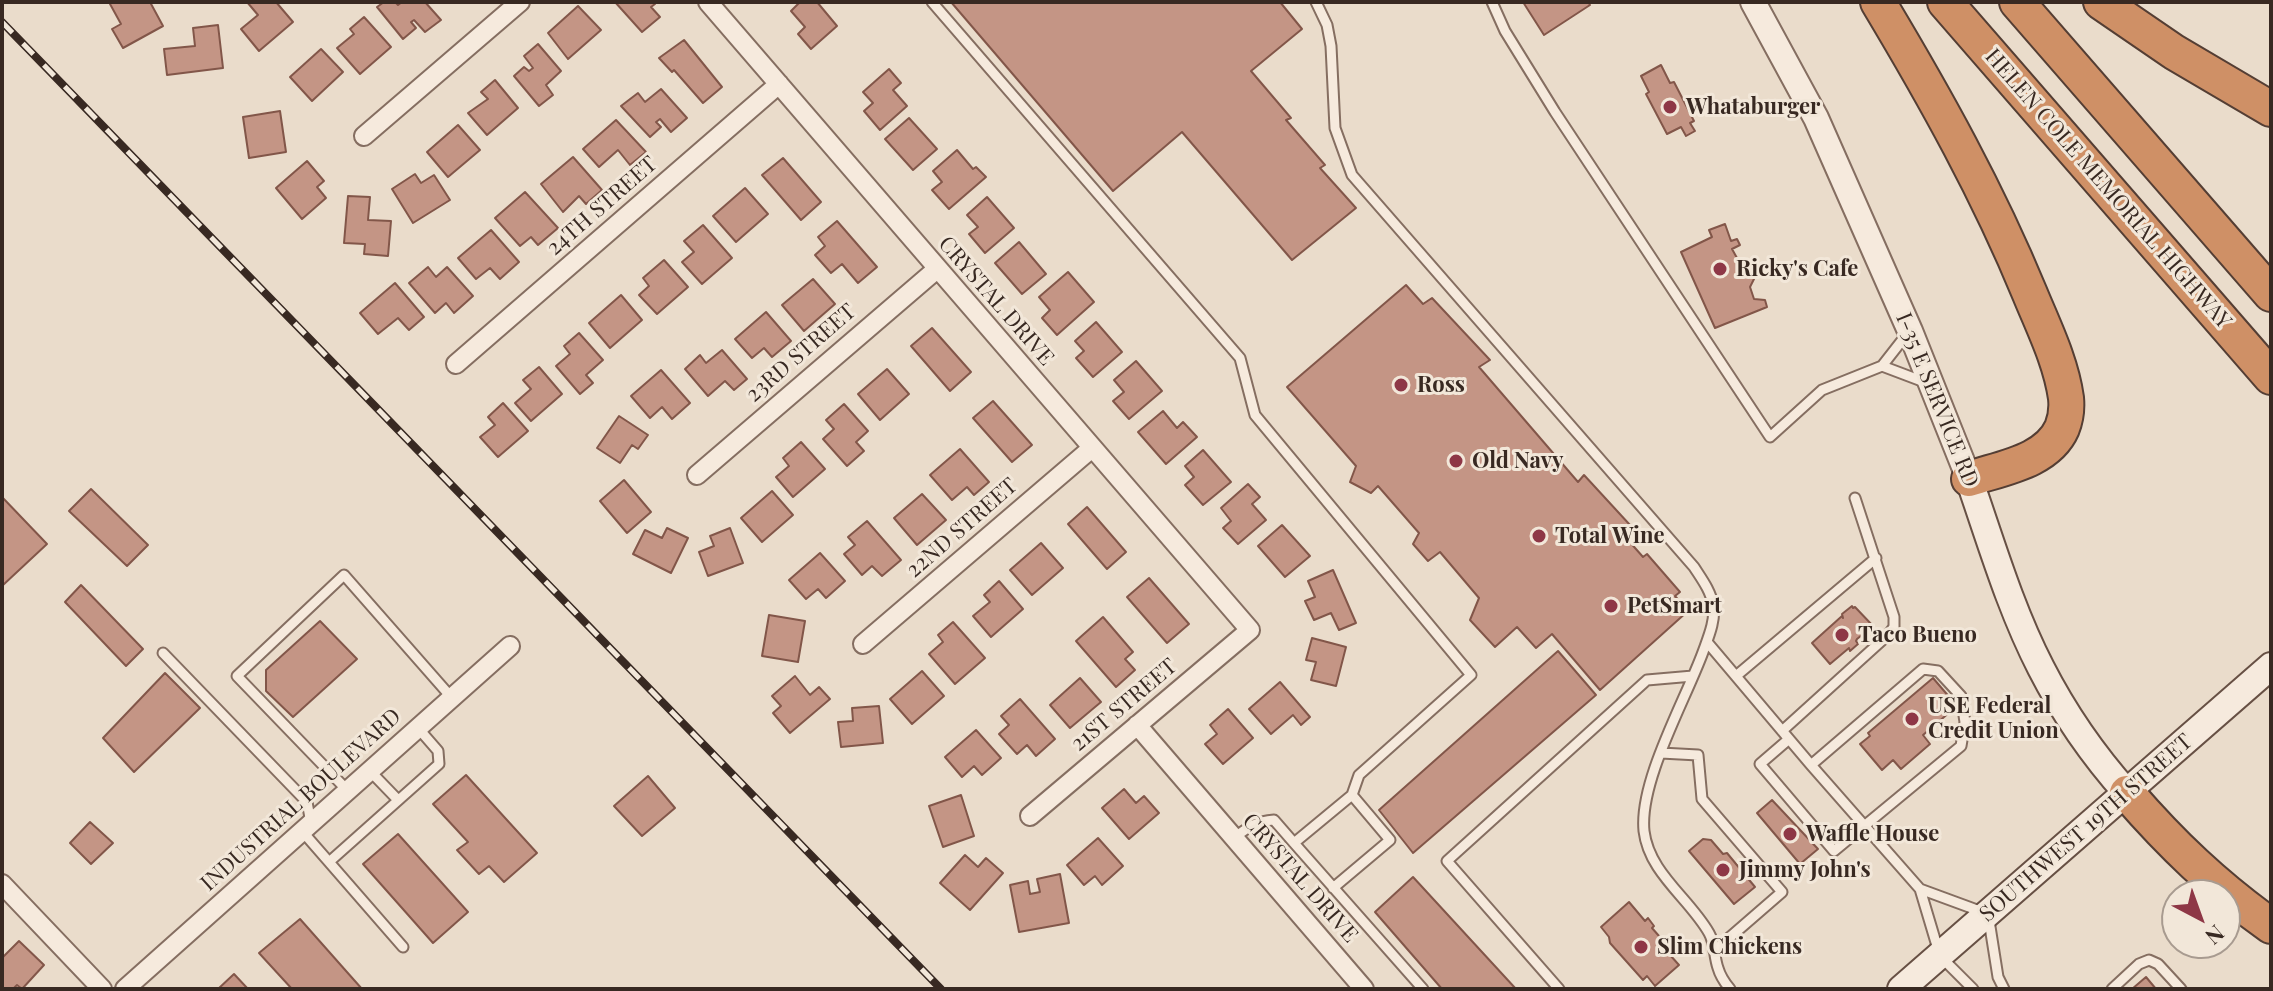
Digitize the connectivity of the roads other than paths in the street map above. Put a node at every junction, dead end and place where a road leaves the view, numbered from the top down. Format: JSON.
{"nodes":[{"id":1,"x":520,"y":2,"type":"edge"},
{"id":2,"x":708,"y":2,"type":"edge"},
{"id":3,"x":932,"y":2,"type":"edge"},
{"id":4,"x":1316,"y":2,"type":"edge"},
{"id":5,"x":1492,"y":2,"type":"edge"},
{"id":6,"x":1753,"y":2,"type":"edge"},
{"id":7,"x":1878,"y":2,"type":"edge"},
{"id":8,"x":1945,"y":2,"type":"edge"},
{"id":9,"x":2017,"y":2,"type":"edge"},
{"id":10,"x":2101,"y":2,"type":"edge"},
{"id":11,"x":779,"y":84,"type":"junction"},
{"id":12,"x":2271,"y":109,"type":"edge"},
{"id":13,"x":364,"y":136,"type":"dead end"},
{"id":14,"x":937,"y":269,"type":"junction"},
{"id":15,"x":2271,"y":294,"type":"edge"},
{"id":16,"x":1910,"y":331,"type":"junction"},
{"id":17,"x":456,"y":364,"type":"dead end"},
{"id":18,"x":1882,"y":366,"type":"junction"},
{"id":19,"x":2271,"y":377,"type":"edge"},
{"id":20,"x":1931,"y":385,"type":"junction"},
{"id":21,"x":1092,"y":448,"type":"junction"},
{"id":22,"x":697,"y":475,"type":"dead end"},
{"id":23,"x":1969,"y":479,"type":"junction"},
{"id":24,"x":1855,"y":498,"type":"dead end"},
{"id":25,"x":1876,"y":558,"type":"junction"},
{"id":26,"x":1250,"y":630,"type":"joint"},
{"id":27,"x":1707,"y":642,"type":"junction"},
{"id":28,"x":863,"y":644,"type":"dead end"},
{"id":29,"x":510,"y":646,"type":"dead end"},
{"id":30,"x":163,"y":653,"type":"dead end"},
{"id":31,"x":2271,"y":666,"type":"edge"},
{"id":32,"x":1693,"y":676,"type":"junction"},
{"id":33,"x":1736,"y":676,"type":"junction"},
{"id":34,"x":452,"y":698,"type":"junction"},
{"id":35,"x":1137,"y":725,"type":"junction"},
{"id":36,"x":418,"y":728,"type":"junction"},
{"id":37,"x":1785,"y":735,"type":"junction"},
{"id":38,"x":1661,"y":753,"type":"junction"},
{"id":39,"x":1811,"y":765,"type":"junction"},
{"id":40,"x":370,"y":771,"type":"junction"},
{"id":41,"x":348,"y":791,"type":"junction"},
{"id":42,"x":2127,"y":793,"type":"junction"},
{"id":43,"x":1352,"y":795,"type":"junction"},
{"id":44,"x":398,"y":800,"type":"junction"},
{"id":45,"x":1030,"y":816,"type":"dead end"},
{"id":46,"x":1866,"y":826,"type":"junction"},
{"id":47,"x":307,"y":827,"type":"junction"},
{"id":48,"x":1234,"y":838,"type":"junction"},
{"id":49,"x":1294,"y":843,"type":"junction"},
{"id":50,"x":329,"y":862,"type":"junction"},
{"id":51,"x":2,"y":884,"type":"edge"},
{"id":52,"x":1333,"y":888,"type":"junction"},
{"id":53,"x":1920,"y":889,"type":"junction"},
{"id":54,"x":1988,"y":914,"type":"junction"},
{"id":55,"x":2271,"y":926,"type":"edge"},
{"id":56,"x":403,"y":947,"type":"dead end"},
{"id":57,"x":1714,"y":951,"type":"junction"},
{"id":58,"x":1940,"y":956,"type":"junction"},
{"id":59,"x":102,"y":989,"type":"edge"},
{"id":60,"x":125,"y":989,"type":"edge"},
{"id":61,"x":1364,"y":989,"type":"edge"},
{"id":62,"x":1423,"y":989,"type":"edge"},
{"id":63,"x":1559,"y":989,"type":"edge"},
{"id":64,"x":1730,"y":989,"type":"edge"},
{"id":65,"x":1901,"y":989,"type":"edge"},
{"id":66,"x":1973,"y":989,"type":"edge"},
{"id":67,"x":2004,"y":989,"type":"edge"},
{"id":68,"x":2112,"y":989,"type":"edge"},
{"id":69,"x":2181,"y":989,"type":"edge"}],
"edges":[{"from":1,"to":13,"type":"street"},
{"from":2,"to":11,"type":"street","name":"CRYSTAL DRIVE"},
{"from":3,"to":43,"type":"lane"},
{"from":4,"to":27,"type":"lane"},
{"from":5,"to":18,"type":"lane"},
{"from":6,"to":16,"type":"street","name":"I-35 E SERVICE RD"},
{"from":7,"to":23,"type":"highway"},
{"from":8,"to":19,"type":"highway","name":"HELEN COLE MEMORIAL HIGHWAY"},
{"from":9,"to":15,"type":"highway"},
{"from":10,"to":12,"type":"highway"},
{"from":11,"to":14,"type":"street","name":"CRYSTAL DRIVE"},
{"from":11,"to":17,"type":"street","name":"24TH STREET"},
{"from":14,"to":21,"type":"street","name":"CRYSTAL DRIVE"},
{"from":14,"to":22,"type":"street","name":"23RD STREET"},
{"from":16,"to":18,"type":"lane"},
{"from":16,"to":20,"type":"street","name":"I-35 E SERVICE RD"},
{"from":18,"to":20,"type":"lane"},
{"from":20,"to":23,"type":"street","name":"I-35 E SERVICE RD"},
{"from":21,"to":26,"type":"street","name":"CRYSTAL DRIVE"},
{"from":21,"to":28,"type":"street","name":"22ND STREET"},
{"from":23,"to":42,"type":"main road","name":"I-35 E SERVICE RD"},
{"from":24,"to":25,"type":"lane"},
{"from":25,"to":33,"type":"lane"},
{"from":25,"to":37,"type":"lane"},
{"from":26,"to":35,"type":"street","name":"21ST STREET"},
{"from":27,"to":32,"type":"lane"},
{"from":27,"to":33,"type":"lane"},
{"from":29,"to":34,"type":"street","name":"INDUSTRIAL BOULEVARD"},
{"from":30,"to":47,"type":"lane"},
{"from":31,"to":42,"type":"main road","name":"SOUTHWEST 19TH STREET"},
{"from":32,"to":38,"type":"lane"},
{"from":32,"to":63,"type":"lane"},
{"from":33,"to":37,"type":"lane"},
{"from":34,"to":36,"type":"street","name":"INDUSTRIAL BOULEVARD"},
{"from":34,"to":41,"type":"lane"},
{"from":35,"to":45,"type":"street","name":"21ST STREET"},
{"from":35,"to":48,"type":"street","name":"CRYSTAL DRIVE"},
{"from":36,"to":40,"type":"street","name":"INDUSTRIAL BOULEVARD"},
{"from":36,"to":44,"type":"lane"},
{"from":37,"to":39,"type":"lane"},
{"from":37,"to":46,"type":"lane"},
{"from":38,"to":57,"type":"lane"},
{"from":38,"to":57,"type":"lane"},
{"from":39,"to":46,"type":"lane"},
{"from":39,"to":46,"type":"lane"},
{"from":40,"to":41,"type":"street","name":"INDUSTRIAL BOULEVARD"},
{"from":40,"to":44,"type":"lane"},
{"from":41,"to":47,"type":"street","name":"INDUSTRIAL BOULEVARD"},
{"from":42,"to":54,"type":"main road","name":"SOUTHWEST 19TH STREET"},
{"from":42,"to":55,"type":"highway"},
{"from":43,"to":49,"type":"lane"},
{"from":43,"to":52,"type":"lane"},
{"from":44,"to":50,"type":"lane"},
{"from":46,"to":53,"type":"lane"},
{"from":47,"to":50,"type":"lane"},
{"from":47,"to":60,"type":"street","name":"INDUSTRIAL BOULEVARD"},
{"from":48,"to":49,"type":"lane"},
{"from":48,"to":61,"type":"street","name":"CRYSTAL DRIVE"},
{"from":49,"to":52,"type":"lane"},
{"from":50,"to":56,"type":"lane"},
{"from":51,"to":59,"type":"street"},
{"from":52,"to":62,"type":"lane"},
{"from":53,"to":54,"type":"lane"},
{"from":53,"to":58,"type":"lane"},
{"from":54,"to":58,"type":"main road","name":"SOUTHWEST 19TH STREET"},
{"from":54,"to":67,"type":"lane"},
{"from":57,"to":64,"type":"lane"},
{"from":58,"to":65,"type":"main road","name":"SOUTHWEST 19TH STREET"},
{"from":58,"to":66,"type":"lane"},
{"from":68,"to":69,"type":"lane"}]}
